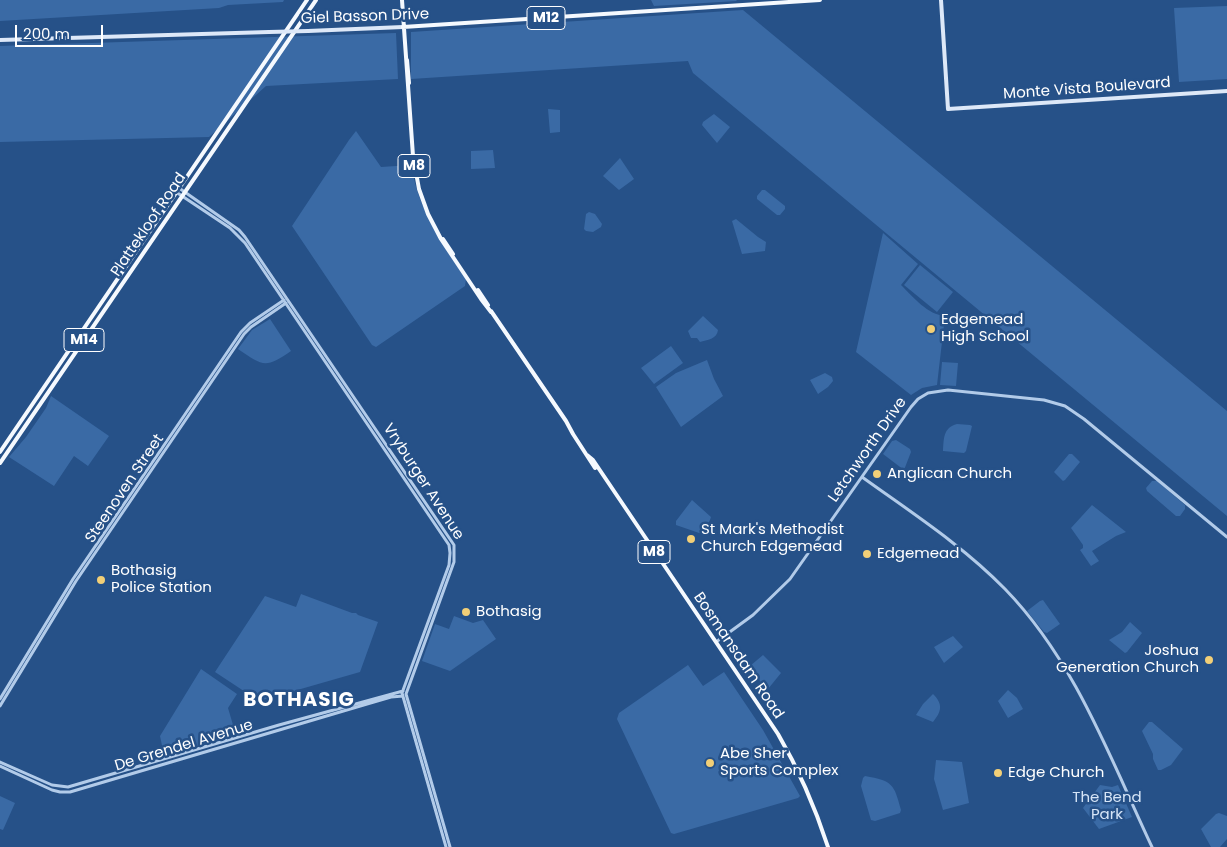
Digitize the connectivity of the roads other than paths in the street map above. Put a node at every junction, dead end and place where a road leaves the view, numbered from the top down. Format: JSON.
{"nodes":[{"id":1,"x":307,"y":0,"type":"edge"},
{"id":2,"x":316,"y":0,"type":"edge"},
{"id":3,"x":402,"y":0,"type":"edge"},
{"id":4,"x":820,"y":0,"type":"edge"},
{"id":5,"x":941,"y":0,"type":"edge"},
{"id":6,"x":404,"y":27,"type":"junction"},
{"id":7,"x":0,"y":40,"type":"edge"},
{"id":8,"x":1227,"y":91,"type":"edge"},
{"id":9,"x":178,"y":190,"type":"junction"},
{"id":10,"x":184,"y":195,"type":"junction"},
{"id":11,"x":286,"y":301,"type":"junction"},
{"id":12,"x":0,"y":452,"type":"edge"},
{"id":13,"x":0,"y":463,"type":"edge"},
{"id":14,"x":862,"y":477,"type":"junction"},
{"id":15,"x":1227,"y":537,"type":"edge"},
{"id":16,"x":715,"y":642,"type":"junction"},
{"id":17,"x":405,"y":691,"type":"junction"},
{"id":18,"x":404,"y":696,"type":"junction"},
{"id":19,"x":0,"y":699,"type":"edge"},
{"id":20,"x":0,"y":706,"type":"edge"},
{"id":21,"x":0,"y":762,"type":"edge"},
{"id":22,"x":0,"y":766,"type":"edge"},
{"id":23,"x":56,"y":786,"type":"junction"},
{"id":24,"x":68,"y":787,"type":"junction"},
{"id":25,"x":60,"y":792,"type":"junction"},
{"id":26,"x":448,"y":847,"type":"edge"},
{"id":27,"x":828,"y":847,"type":"edge"},
{"id":28,"x":1152,"y":847,"type":"edge"}],
"edges":[{"from":1,"to":9,"type":"main road","name":"Plattekloof Road","number":"M14"},
{"from":2,"to":10,"type":"main road","name":"Plattekloof Road","number":"M14"},
{"from":3,"to":6,"type":"main road","name":"Bosmansdam Road","number":"M8"},
{"from":4,"to":6,"type":"main road","name":"Giel Basson Drive","number":"M12"},
{"from":5,"to":8,"type":"main road","name":"Monte Vista Boulevard"},
{"from":6,"to":7,"type":"main road","name":"Giel Basson Drive","number":"M12","bridge":true},
{"from":6,"to":16,"type":"main road","name":"Bosmansdam Road","number":"M8"},
{"from":9,"to":10,"type":"street","name":"Vryburger Avenue"},
{"from":9,"to":12,"type":"main road","name":"Plattekloof Road","number":"M14"},
{"from":10,"to":11,"type":"street","name":"Vryburger Avenue"},
{"from":10,"to":13,"type":"main road","name":"Plattekloof Road","number":"M14"},
{"from":11,"to":17,"type":"street","name":"Vryburger Avenue"},
{"from":11,"to":19,"type":"street","name":"Steenoven Street"},
{"from":11,"to":20,"type":"street","name":"Steenoven Street"},
{"from":14,"to":15,"type":"street","name":"Letchworth Drive"},
{"from":14,"to":16,"type":"street","name":"Letchworth Drive"},
{"from":14,"to":28,"type":"street"},
{"from":16,"to":27,"type":"main road","name":"Bosmansdam Road","number":"M8"},
{"from":17,"to":18,"type":"street","name":"Vryburger Avenue"},
{"from":17,"to":24,"type":"street","name":"De Grendel Avenue"},
{"from":18,"to":25,"type":"street","name":"De Grendel Avenue"},
{"from":18,"to":26,"type":"street","name":"Vryburger Avenue"},
{"from":21,"to":23,"type":"street","name":"De Grendel Avenue"},
{"from":22,"to":25,"type":"street"},
{"from":23,"to":24,"type":"street","name":"De Grendel Avenue"},
{"from":23,"to":25,"type":"street"},
{"from":24,"to":25,"type":"street"}]}
